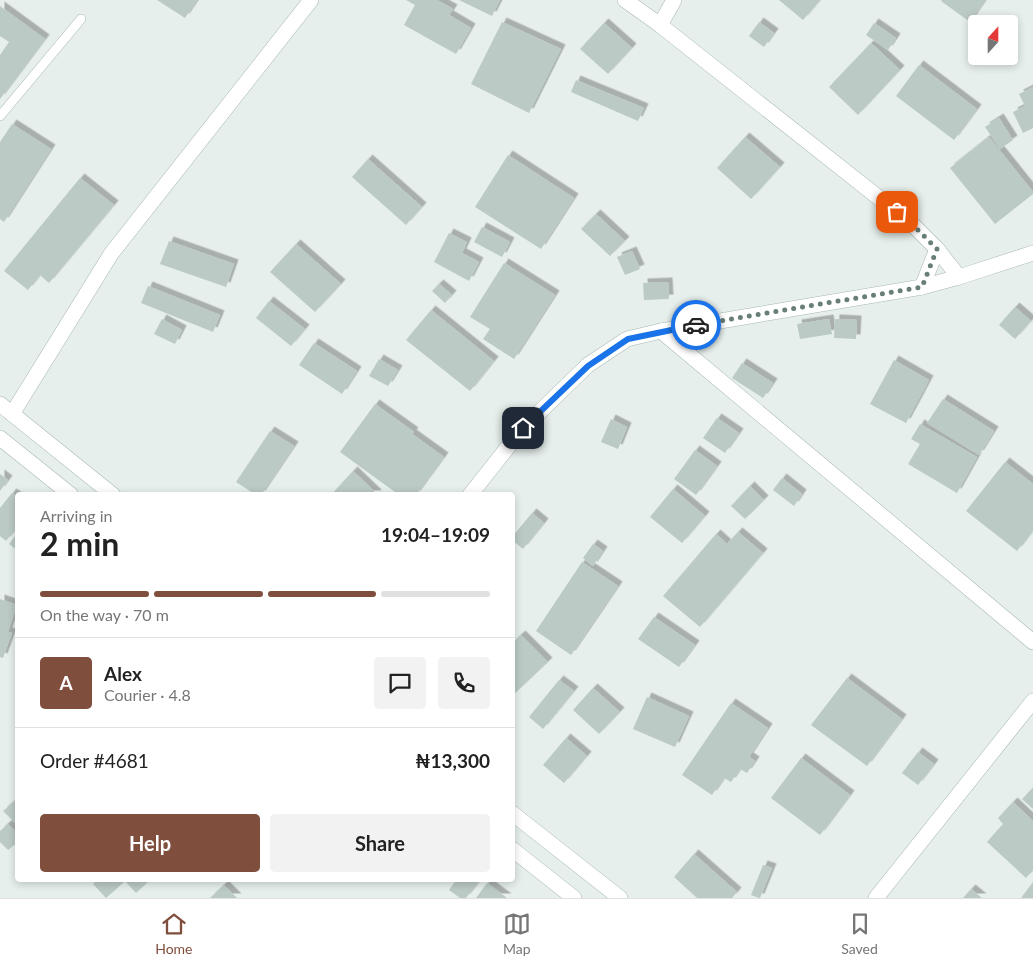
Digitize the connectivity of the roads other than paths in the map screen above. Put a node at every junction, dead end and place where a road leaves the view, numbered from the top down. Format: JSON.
{"nodes":[{"id":1,"x":311,"y":0,"type":"edge"},
{"id":2,"x":625,"y":0,"type":"edge"},
{"id":3,"x":674,"y":0,"type":"edge"},
{"id":4,"x":81,"y":19,"type":"dead end"},
{"id":5,"x":660,"y":25,"type":"junction"},
{"id":6,"x":0,"y":116,"type":"edge"},
{"id":7,"x":937,"y":249,"type":"junction"},
{"id":8,"x":1033,"y":253,"type":"edge"},
{"id":9,"x":959,"y":277,"type":"junction"},
{"id":10,"x":922,"y":287,"type":"junction"},
{"id":11,"x":661,"y":331,"type":"junction"},
{"id":12,"x":0,"y":404,"type":"edge"},
{"id":13,"x":12,"y":414,"type":"junction"},
{"id":14,"x":0,"y":438,"type":"edge"},
{"id":15,"x":67,"y":492,"type":"edge"},
{"id":16,"x":109,"y":492,"type":"edge"},
{"id":17,"x":472,"y":492,"type":"edge"},
{"id":18,"x":1033,"y":642,"type":"edge"},
{"id":19,"x":1033,"y":701,"type":"edge"},
{"id":20,"x":515,"y":815,"type":"edge"},
{"id":21,"x":515,"y":851,"type":"edge"},
{"id":22,"x":574,"y":898,"type":"edge"},
{"id":23,"x":620,"y":898,"type":"edge"},
{"id":24,"x":876,"y":898,"type":"edge"}],
"edges":[{"from":1,"to":13,"type":"street"},
{"from":2,"to":5,"type":"street"},
{"from":3,"to":5,"type":"street"},
{"from":4,"to":6,"type":"lane"},
{"from":5,"to":7,"type":"street"},
{"from":7,"to":9,"type":"street"},
{"from":7,"to":10,"type":"street"},
{"from":8,"to":9,"type":"street"},
{"from":9,"to":10,"type":"street"},
{"from":10,"to":11,"type":"street"},
{"from":11,"to":17,"type":"street"},
{"from":11,"to":18,"type":"street"},
{"from":12,"to":13,"type":"street"},
{"from":13,"to":16,"type":"street"},
{"from":14,"to":15,"type":"street"},
{"from":19,"to":24,"type":"street"},
{"from":20,"to":23,"type":"street"},
{"from":21,"to":22,"type":"street"}]}
